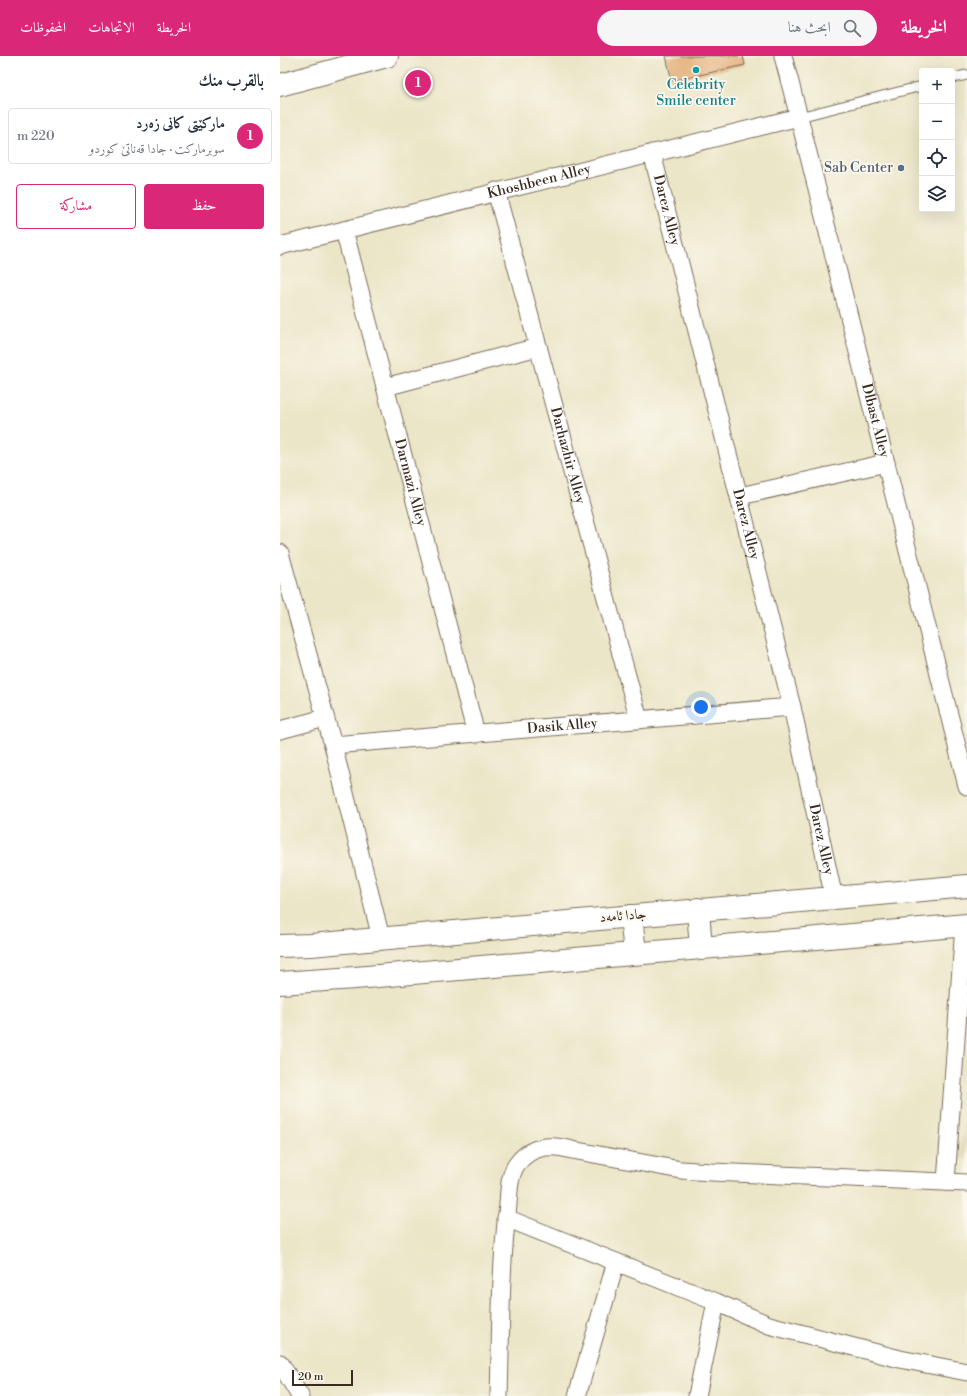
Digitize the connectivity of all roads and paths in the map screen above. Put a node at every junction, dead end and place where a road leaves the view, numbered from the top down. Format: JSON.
{"nodes":[{"id":1,"x":387,"y":56,"type":"edge"},
{"id":2,"x":783,"y":56,"type":"edge"},
{"id":3,"x":967,"y":75,"type":"edge"},
{"id":4,"x":955,"y":77,"type":"edge"},
{"id":5,"x":280,"y":85,"type":"edge"},
{"id":6,"x":919,"y":87,"type":"edge"},
{"id":7,"x":799,"y":116,"type":"junction"},
{"id":8,"x":652,"y":153,"type":"junction"},
{"id":9,"x":496,"y":192,"type":"junction"},
{"id":10,"x":344,"y":230,"type":"junction"},
{"id":11,"x":280,"y":245,"type":"edge"},
{"id":12,"x":538,"y":347,"type":"junction"},
{"id":13,"x":385,"y":388,"type":"junction"},
{"id":14,"x":886,"y":463,"type":"junction"},
{"id":15,"x":740,"y":496,"type":"junction"},
{"id":16,"x":280,"y":553,"type":"edge"},
{"id":17,"x":285,"y":591,"type":"edge"},
{"id":18,"x":792,"y":707,"type":"junction"},
{"id":19,"x":325,"y":718,"type":"junction"},
{"id":20,"x":639,"y":720,"type":"junction"},
{"id":21,"x":280,"y":730,"type":"edge"},
{"id":22,"x":476,"y":734,"type":"junction"},
{"id":23,"x":333,"y":744,"type":"junction"},
{"id":24,"x":967,"y":786,"type":"edge"},
{"id":25,"x":967,"y":886,"type":"edge"},
{"id":26,"x":834,"y":898,"type":"junction"},
{"id":27,"x":698,"y":909,"type":"junction"},
{"id":28,"x":631,"y":916,"type":"junction"},
{"id":29,"x":965,"y":925,"type":"edge"},
{"id":30,"x":381,"y":938,"type":"junction"},
{"id":31,"x":280,"y":946,"type":"edge"},
{"id":32,"x":701,"y":949,"type":"junction"},
{"id":33,"x":635,"y":953,"type":"junction"},
{"id":34,"x":280,"y":983,"type":"edge"},
{"id":35,"x":946,"y":1182,"type":"junction"},
{"id":36,"x":967,"y":1183,"type":"edge"},
{"id":37,"x":506,"y":1218,"type":"junction"},
{"id":38,"x":616,"y":1262,"type":"junction"},
{"id":39,"x":716,"y":1302,"type":"junction"},
{"id":40,"x":280,"y":1363,"type":"edge"},
{"id":41,"x":967,"y":1372,"type":"edge"},
{"id":42,"x":300,"y":1396,"type":"edge"},
{"id":43,"x":499,"y":1396,"type":"edge"},
{"id":44,"x":577,"y":1396,"type":"edge"},
{"id":45,"x":697,"y":1396,"type":"edge"}],
"edges":[{"from":1,"to":5,"type":"main road"},
{"from":2,"to":7,"type":"street","name":"Dlbast Alley"},
{"from":3,"to":4,"type":"lane"},
{"from":6,"to":7,"type":"lane"},
{"from":7,"to":8,"type":"street","name":"Khoshbeen Alley"},
{"from":7,"to":14,"type":"street","name":"Dlbast Alley"},
{"from":8,"to":9,"type":"street","name":"Khoshbeen Alley"},
{"from":8,"to":15,"type":"street","name":"Darez Alley"},
{"from":9,"to":10,"type":"street","name":"Khoshbeen Alley"},
{"from":9,"to":12,"type":"street","name":"Darhazhir Alley"},
{"from":10,"to":11,"type":"street","name":"Khoshbeen Alley"},
{"from":10,"to":13,"type":"street","name":"Darmazi Alley"},
{"from":12,"to":13,"type":"street"},
{"from":12,"to":20,"type":"street","name":"Darhazhir Alley"},
{"from":13,"to":22,"type":"street","name":"Darmazi Alley"},
{"from":14,"to":15,"type":"street"},
{"from":14,"to":24,"type":"street","name":"Dlbast Alley"},
{"from":15,"to":18,"type":"street","name":"Darez Alley"},
{"from":16,"to":17,"type":"street"},
{"from":17,"to":19,"type":"street"},
{"from":18,"to":20,"type":"street","name":"Dasik Alley"},
{"from":18,"to":26,"type":"street","name":"Darez Alley"},
{"from":19,"to":21,"type":"street"},
{"from":19,"to":23,"type":"street"},
{"from":20,"to":22,"type":"street","name":"Dasik Alley"},
{"from":22,"to":23,"type":"street","name":"Dasik Alley"},
{"from":23,"to":30,"type":"street"},
{"from":25,"to":26,"type":"main road","name":"جادا ئامەد"},
{"from":26,"to":27,"type":"main road","name":"جادا ئامەد"},
{"from":27,"to":28,"type":"main road","name":"جادا ئامەد"},
{"from":27,"to":32,"type":"main road"},
{"from":28,"to":30,"type":"main road","name":"جادا ئامەد"},
{"from":28,"to":33,"type":"main road"},
{"from":29,"to":32,"type":"main road"},
{"from":29,"to":35,"type":"street"},
{"from":30,"to":31,"type":"main road","name":"جادا ئامەد"},
{"from":32,"to":33,"type":"main road"},
{"from":33,"to":34,"type":"main road"},
{"from":35,"to":36,"type":"street"},
{"from":35,"to":37,"type":"street"},
{"from":37,"to":38,"type":"street"},
{"from":37,"to":43,"type":"street"},
{"from":38,"to":39,"type":"street"},
{"from":38,"to":44,"type":"street"},
{"from":39,"to":41,"type":"street"},
{"from":39,"to":45,"type":"street"},
{"from":40,"to":42,"type":"street"}]}
